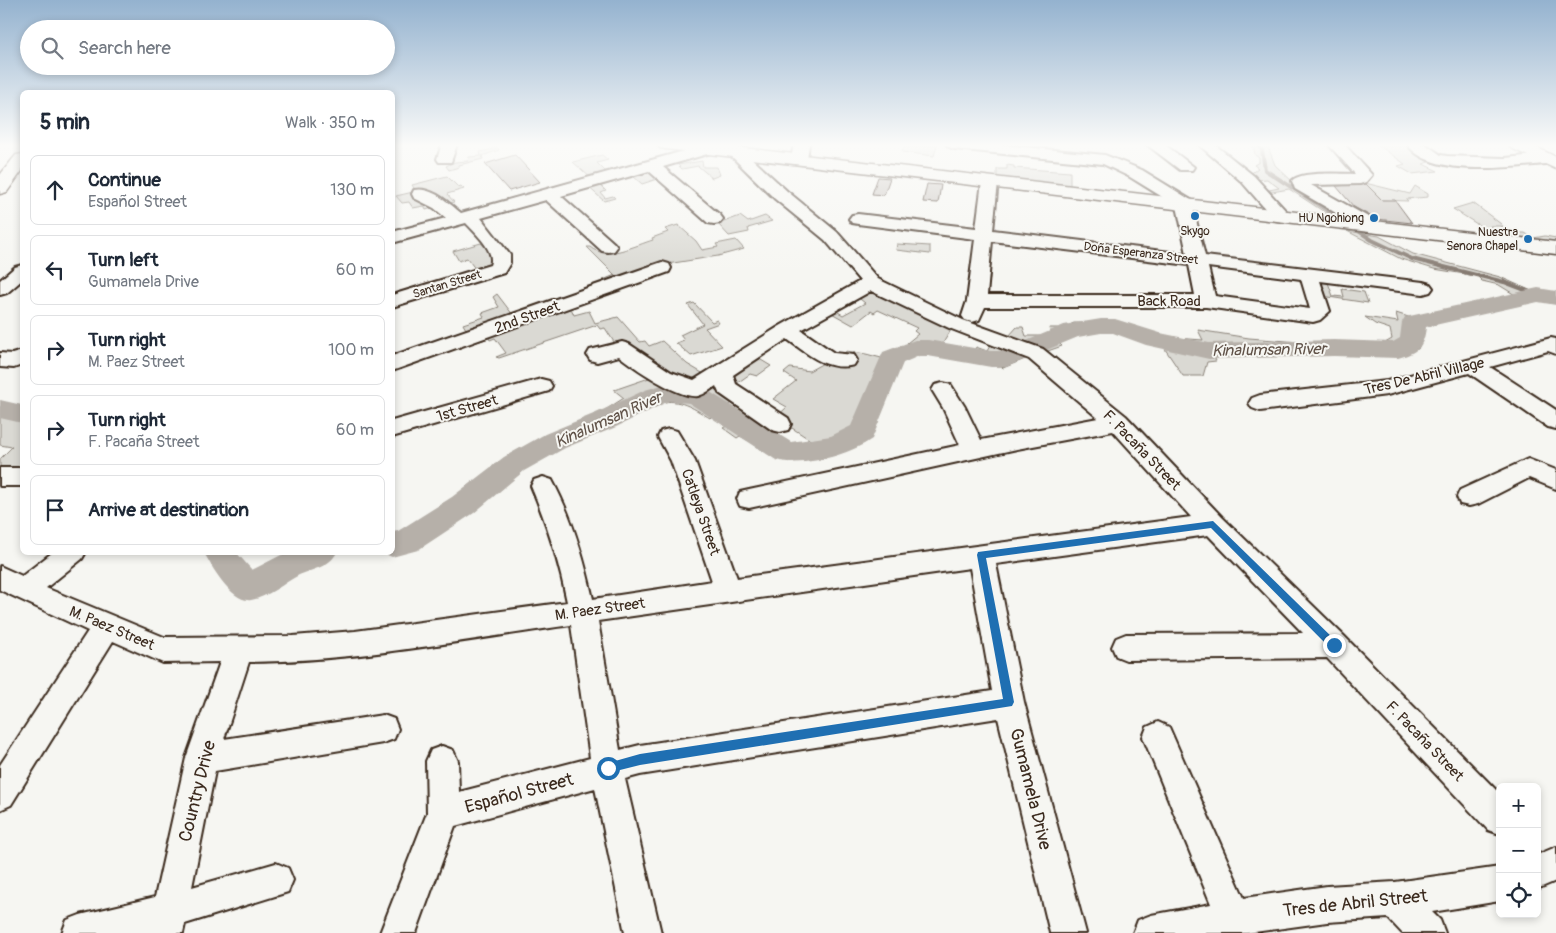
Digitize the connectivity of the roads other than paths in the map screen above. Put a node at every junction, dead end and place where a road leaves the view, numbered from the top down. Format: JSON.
{"nodes":[{"id":1,"x":572,"y":188,"type":"edge"},
{"id":2,"x":678,"y":188,"type":"edge"},
{"id":3,"x":773,"y":188,"type":"edge"},
{"id":4,"x":989,"y":188,"type":"edge"},
{"id":5,"x":1038,"y":188,"type":"edge"},
{"id":6,"x":1152,"y":188,"type":"edge"},
{"id":7,"x":1256,"y":188,"type":"edge"},
{"id":8,"x":1304,"y":188,"type":"edge"},
{"id":9,"x":420,"y":194,"type":"dead end"},
{"id":10,"x":549,"y":194,"type":"junction"},
{"id":11,"x":1180,"y":204,"type":"junction"},
{"id":12,"x":1281,"y":216,"type":"junction"},
{"id":13,"x":464,"y":218,"type":"junction"},
{"id":14,"x":714,"y":219,"type":"dead end"},
{"id":15,"x":858,"y":219,"type":"dead end"},
{"id":16,"x":1371,"y":226,"type":"junction"},
{"id":17,"x":985,"y":235,"type":"junction"},
{"id":18,"x":395,"y":237,"type":"edge"},
{"id":19,"x":608,"y":247,"type":"dead end"},
{"id":20,"x":1556,"y":248,"type":"edge"},
{"id":21,"x":1197,"y":260,"type":"junction"},
{"id":22,"x":662,"y":268,"type":"dead end"},
{"id":23,"x":0,"y":270,"type":"edge"},
{"id":24,"x":20,"y":270,"type":"edge"},
{"id":25,"x":20,"y":272,"type":"edge"},
{"id":26,"x":1309,"y":275,"type":"junction"},
{"id":27,"x":871,"y":284,"type":"junction"},
{"id":28,"x":1423,"y":288,"type":"dead end"},
{"id":29,"x":0,"y":289,"type":"edge"},
{"id":30,"x":395,"y":300,"type":"edge"},
{"id":31,"x":978,"y":301,"type":"junction"},
{"id":32,"x":1206,"y":301,"type":"junction"},
{"id":33,"x":970,"y":321,"type":"dead end"},
{"id":34,"x":787,"y":330,"type":"junction"},
{"id":35,"x":1556,"y":347,"type":"edge"},
{"id":36,"x":596,"y":355,"type":"dead end"},
{"id":37,"x":20,"y":359,"type":"edge"},
{"id":38,"x":0,"y":360,"type":"edge"},
{"id":39,"x":847,"y":360,"type":"dead end"},
{"id":40,"x":395,"y":363,"type":"edge"},
{"id":41,"x":1473,"y":366,"type":"junction"},
{"id":42,"x":722,"y":373,"type":"junction"},
{"id":43,"x":541,"y":386,"type":"dead end"},
{"id":44,"x":943,"y":390,"type":"dead end"},
{"id":45,"x":1260,"y":403,"type":"dead end"},
{"id":46,"x":1556,"y":421,"type":"edge"},
{"id":47,"x":1118,"y":422,"type":"junction"},
{"id":48,"x":780,"y":424,"type":"dead end"},
{"id":49,"x":395,"y":428,"type":"edge"},
{"id":50,"x":669,"y":437,"type":"dead end"},
{"id":51,"x":976,"y":450,"type":"junction"},
{"id":52,"x":0,"y":477,"type":"edge"},
{"id":53,"x":20,"y":477,"type":"edge"},
{"id":54,"x":1556,"y":480,"type":"edge"},
{"id":55,"x":543,"y":486,"type":"dead end"},
{"id":56,"x":1470,"y":497,"type":"dead end"},
{"id":57,"x":749,"y":499,"type":"dead end"},
{"id":58,"x":1213,"y":524,"type":"junction"},
{"id":59,"x":67,"y":555,"type":"edge"},
{"id":60,"x":981,"y":555,"type":"junction"},
{"id":61,"x":7,"y":583,"type":"edge"},
{"id":62,"x":728,"y":590,"type":"junction"},
{"id":63,"x":583,"y":612,"type":"junction"},
{"id":64,"x":107,"y":626,"type":"junction"},
{"id":65,"x":1334,"y":645,"type":"junction"},
{"id":66,"x":1126,"y":647,"type":"dead end"},
{"id":67,"x":238,"y":651,"type":"junction"},
{"id":68,"x":1009,"y":702,"type":"junction"},
{"id":69,"x":383,"y":729,"type":"dead end"},
{"id":70,"x":1158,"y":737,"type":"dead end"},
{"id":71,"x":202,"y":758,"type":"junction"},
{"id":72,"x":442,"y":761,"type":"dead end"},
{"id":73,"x":608,"y":768,"type":"junction"},
{"id":74,"x":0,"y":794,"type":"edge"},
{"id":75,"x":443,"y":814,"type":"junction"},
{"id":76,"x":1496,"y":814,"type":"edge"},
{"id":77,"x":276,"y":880,"type":"dead end"},
{"id":78,"x":1496,"y":885,"type":"edge"},
{"id":79,"x":1395,"y":900,"type":"junction"},
{"id":80,"x":1234,"y":917,"type":"junction"},
{"id":81,"x":167,"y":922,"type":"edge"},
{"id":82,"x":80,"y":933,"type":"edge"},
{"id":83,"x":398,"y":933,"type":"edge"},
{"id":84,"x":643,"y":933,"type":"edge"},
{"id":85,"x":1068,"y":933,"type":"edge"},
{"id":86,"x":1152,"y":933,"type":"edge"},
{"id":87,"x":1427,"y":933,"type":"edge"}],
"edges":[{"from":1,"to":10,"type":"street"},
{"from":2,"to":14,"type":"street"},
{"from":3,"to":27,"type":"street","name":"F. Pacaña Street"},
{"from":4,"to":17,"type":"street"},
{"from":5,"to":11,"type":"main road"},
{"from":6,"to":11,"type":"street"},
{"from":7,"to":12,"type":"street"},
{"from":8,"to":16,"type":"street"},
{"from":9,"to":13,"type":"street"},
{"from":10,"to":13,"type":"street"},
{"from":10,"to":19,"type":"street"},
{"from":11,"to":12,"type":"main road"},
{"from":11,"to":21,"type":"street"},
{"from":12,"to":16,"type":"main road"},
{"from":13,"to":18,"type":"street"},
{"from":13,"to":30,"type":"street","name":"Santan Street"},
{"from":15,"to":17,"type":"street","name":"Doña Esperanza Street"},
{"from":16,"to":20,"type":"main road"},
{"from":17,"to":21,"type":"street","name":"Doña Esperanza Street"},
{"from":17,"to":31,"type":"street"},
{"from":21,"to":26,"type":"street","name":"Doña Esperanza Street"},
{"from":21,"to":32,"type":"street"},
{"from":22,"to":40,"type":"street","name":"2nd Street"},
{"from":23,"to":24,"type":"street"},
{"from":25,"to":29,"type":"street"},
{"from":26,"to":28,"type":"street","name":"Doña Esperanza Street"},
{"from":26,"to":32,"type":"street","name":"Back Road"},
{"from":27,"to":34,"type":"street"},
{"from":27,"to":47,"type":"street","name":"F. Pacaña Street"},
{"from":31,"to":32,"type":"street","name":"Back Road"},
{"from":31,"to":33,"type":"street"},
{"from":34,"to":39,"type":"street"},
{"from":34,"to":42,"type":"street"},
{"from":35,"to":41,"type":"street","name":"Tres De Abril Village"},
{"from":36,"to":42,"type":"street"},
{"from":37,"to":38,"type":"street"},
{"from":41,"to":45,"type":"street","name":"Tres De Abril Village"},
{"from":41,"to":46,"type":"street"},
{"from":42,"to":48,"type":"street"},
{"from":43,"to":49,"type":"street","name":"1st Street"},
{"from":44,"to":51,"type":"street"},
{"from":47,"to":51,"type":"street"},
{"from":47,"to":58,"type":"street","name":"F. Pacaña Street"},
{"from":50,"to":62,"type":"street","name":"Catleya Street"},
{"from":51,"to":57,"type":"street"},
{"from":52,"to":53,"type":"street"},
{"from":54,"to":56,"type":"street"},
{"from":55,"to":63,"type":"street"},
{"from":58,"to":60,"type":"street","name":"M. Paez Street"},
{"from":58,"to":65,"type":"street","name":"F. Pacaña Street"},
{"from":59,"to":61,"type":"street"},
{"from":60,"to":62,"type":"street","name":"M. Paez Street"},
{"from":60,"to":68,"type":"street","name":"Gumamela Drive"},
{"from":61,"to":64,"type":"street","name":"M. Paez Street"},
{"from":62,"to":63,"type":"street","name":"M. Paez Street"},
{"from":63,"to":67,"type":"street","name":"M. Paez Street"},
{"from":63,"to":73,"type":"street"},
{"from":64,"to":67,"type":"street","name":"M. Paez Street"},
{"from":64,"to":74,"type":"street"},
{"from":65,"to":66,"type":"street"},
{"from":65,"to":76,"type":"street","name":"F. Pacaña Street"},
{"from":67,"to":71,"type":"street","name":"Country Drive"},
{"from":68,"to":73,"type":"street","name":"Español Street"},
{"from":68,"to":85,"type":"street","name":"Gumamela Drive"},
{"from":69,"to":71,"type":"street"},
{"from":70,"to":80,"type":"street"},
{"from":71,"to":81,"type":"street","name":"Country Drive"},
{"from":72,"to":75,"type":"street"},
{"from":73,"to":75,"type":"street","name":"Español Street"},
{"from":73,"to":84,"type":"street"},
{"from":75,"to":83,"type":"street"},
{"from":77,"to":81,"type":"street"},
{"from":78,"to":79,"type":"street","name":"Tres de Abril Street"},
{"from":79,"to":80,"type":"street","name":"Tres de Abril Street"},
{"from":79,"to":87,"type":"street"},
{"from":80,"to":86,"type":"street","name":"Tres de Abril Street"},
{"from":81,"to":82,"type":"street"}]}
